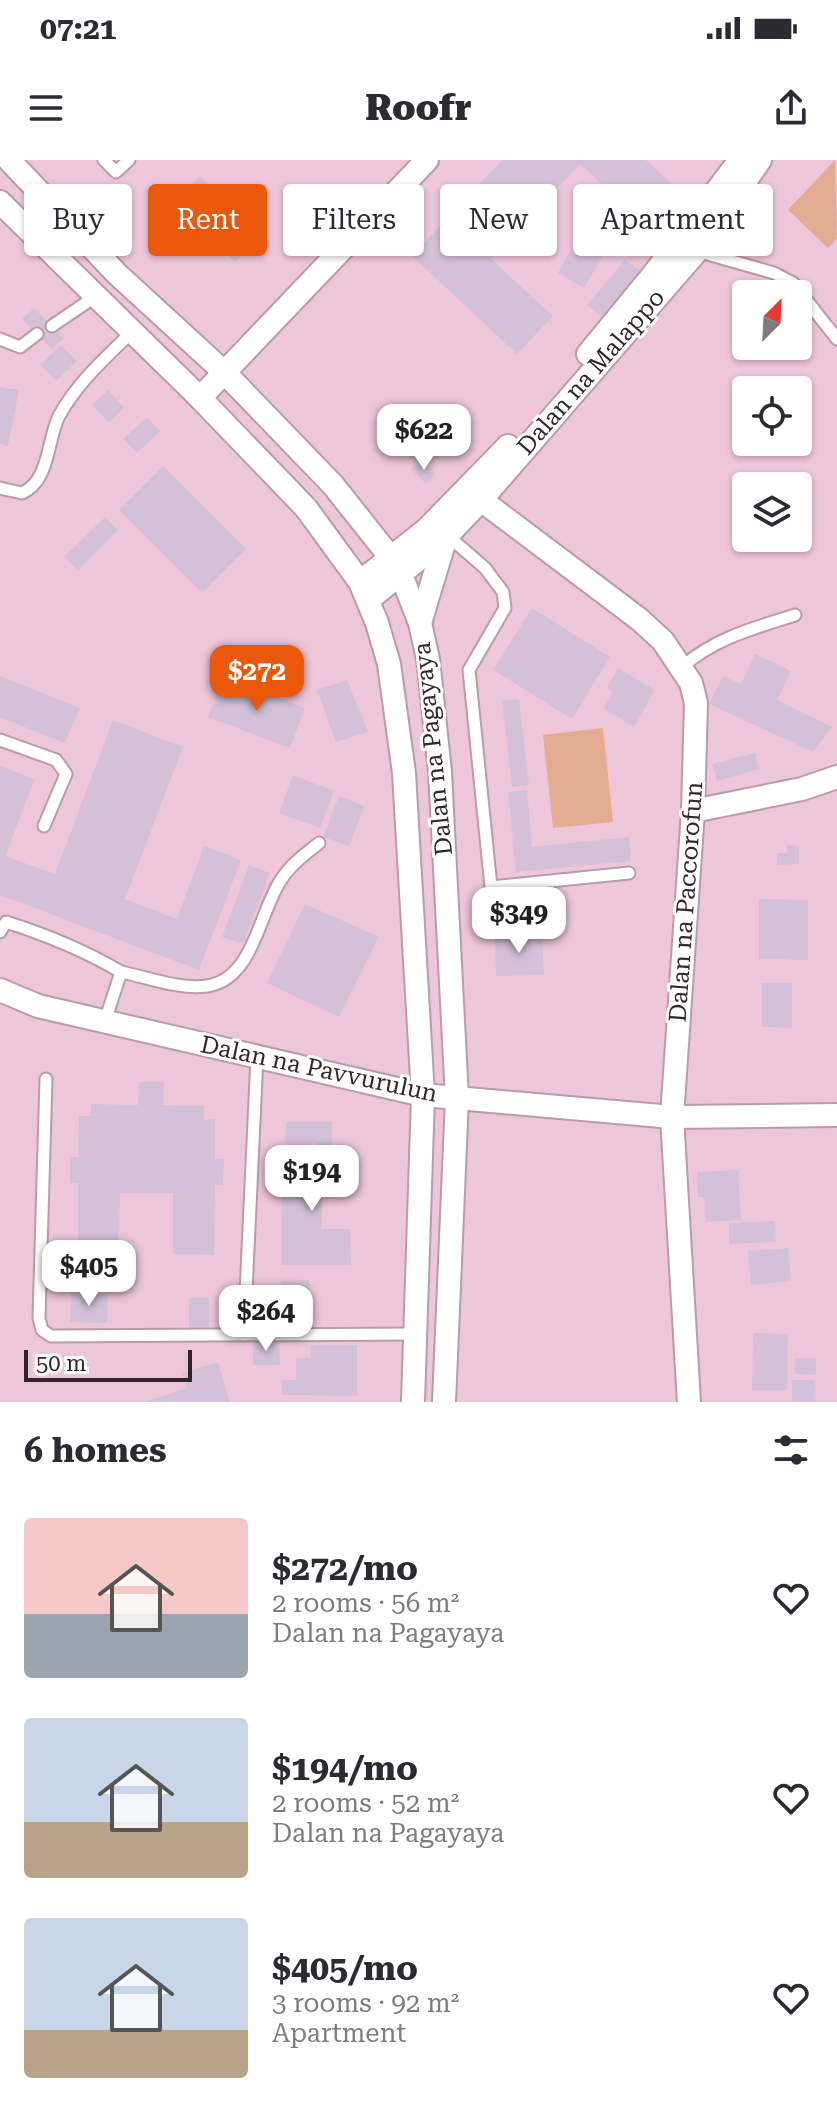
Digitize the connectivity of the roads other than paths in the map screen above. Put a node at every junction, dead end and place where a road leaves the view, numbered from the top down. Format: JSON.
{"nodes":[{"id":1,"x":9,"y":160,"type":"edge"},
{"id":2,"x":104,"y":160,"type":"edge"},
{"id":3,"x":129,"y":160,"type":"edge"},
{"id":4,"x":427,"y":160,"type":"edge"},
{"id":5,"x":740,"y":160,"type":"edge"},
{"id":6,"x":760,"y":160,"type":"edge"},
{"id":7,"x":743,"y":184,"type":"edge"},
{"id":8,"x":0,"y":202,"type":"edge"},
{"id":9,"x":693,"y":256,"type":"edge"},
{"id":10,"x":714,"y":256,"type":"edge"},
{"id":11,"x":96,"y":296,"type":"junction"},
{"id":12,"x":52,"y":326,"type":"dead end"},
{"id":13,"x":133,"y":331,"type":"junction"},
{"id":14,"x":37,"y":334,"type":"dead end"},
{"id":15,"x":0,"y":339,"type":"edge"},
{"id":16,"x":837,"y":339,"type":"edge"},
{"id":17,"x":224,"y":372,"type":"junction"},
{"id":18,"x":200,"y":398,"type":"junction"},
{"id":19,"x":0,"y":488,"type":"edge"},
{"id":20,"x":481,"y":500,"type":"junction"},
{"id":21,"x":373,"y":532,"type":"junction"},
{"id":22,"x":440,"y":535,"type":"junction"},
{"id":23,"x":397,"y":567,"type":"junction"},
{"id":24,"x":364,"y":591,"type":"junction"},
{"id":25,"x":795,"y":615,"type":"dead end"},
{"id":26,"x":420,"y":623,"type":"junction"},
{"id":27,"x":682,"y":667,"type":"junction"},
{"id":28,"x":0,"y":740,"type":"edge"},
{"id":29,"x":837,"y":777,"type":"edge"},
{"id":30,"x":693,"y":811,"type":"junction"},
{"id":31,"x":44,"y":826,"type":"dead end"},
{"id":32,"x":319,"y":843,"type":"dead end"},
{"id":33,"x":629,"y":873,"type":"dead end"},
{"id":34,"x":2,"y":924,"type":"edge"},
{"id":35,"x":121,"y":972,"type":"junction"},
{"id":36,"x":0,"y":990,"type":"edge"},
{"id":37,"x":105,"y":1021,"type":"junction"},
{"id":38,"x":257,"y":1057,"type":"junction"},
{"id":39,"x":46,"y":1079,"type":"dead end"},
{"id":40,"x":423,"y":1095,"type":"junction"},
{"id":41,"x":457,"y":1098,"type":"junction"},
{"id":42,"x":837,"y":1115,"type":"edge"},
{"id":43,"x":672,"y":1117,"type":"junction"},
{"id":44,"x":413,"y":1334,"type":"junction"},
{"id":45,"x":244,"y":1335,"type":"junction"},
{"id":46,"x":413,"y":1402,"type":"edge"},
{"id":47,"x":444,"y":1402,"type":"edge"},
{"id":48,"x":689,"y":1402,"type":"edge"}],
"edges":[{"from":1,"to":17,"type":"street","name":"Dalan na Pagayaya"},
{"from":2,"to":3,"type":"lane"},
{"from":4,"to":17,"type":"street"},
{"from":5,"to":22,"type":"street","name":"Dalan na Malappo"},
{"from":6,"to":7,"type":"street","name":"Dalan na Malappo"},
{"from":8,"to":11,"type":"street","name":"Dalan na Pagayaya"},
{"from":9,"to":20,"type":"street","name":"Dalan na Malappo"},
{"from":10,"to":16,"type":"lane"},
{"from":11,"to":12,"type":"lane"},
{"from":11,"to":13,"type":"street","name":"Dalan na Pagayaya"},
{"from":13,"to":18,"type":"street","name":"Dalan na Pagayaya"},
{"from":13,"to":19,"type":"lane"},
{"from":14,"to":15,"type":"lane"},
{"from":17,"to":18,"type":"street"},
{"from":17,"to":21,"type":"street","name":"Dalan na Pagayaya"},
{"from":18,"to":24,"type":"street","name":"Dalan na Pagayaya"},
{"from":20,"to":22,"type":"street","name":"Dalan na Malappo"},
{"from":20,"to":27,"type":"street","name":"Dalan na Paccorofun"},
{"from":21,"to":22,"type":"street"},
{"from":21,"to":23,"type":"street","name":"Dalan na Pagayaya"},
{"from":22,"to":23,"type":"street","name":"Dalan na Malappo"},
{"from":22,"to":26,"type":"street"},
{"from":22,"to":33,"type":"lane"},
{"from":23,"to":24,"type":"street","name":"Dalan na Malappo"},
{"from":23,"to":26,"type":"street","name":"Dalan na Pagayaya"},
{"from":24,"to":40,"type":"street","name":"Dalan na Pagayaya"},
{"from":25,"to":27,"type":"lane"},
{"from":26,"to":41,"type":"street","name":"Dalan na Pagayaya"},
{"from":27,"to":30,"type":"street","name":"Dalan na Paccorofun"},
{"from":28,"to":31,"type":"lane"},
{"from":29,"to":30,"type":"street"},
{"from":30,"to":43,"type":"street","name":"Dalan na Paccorofun"},
{"from":32,"to":35,"type":"lane"},
{"from":34,"to":35,"type":"lane"},
{"from":35,"to":37,"type":"lane"},
{"from":36,"to":37,"type":"street","name":"Dalan na Pavvurulun"},
{"from":37,"to":38,"type":"street","name":"Dalan na Pavvurulun"},
{"from":38,"to":40,"type":"street","name":"Dalan na Pavvurulun"},
{"from":38,"to":45,"type":"lane"},
{"from":39,"to":45,"type":"lane"},
{"from":40,"to":41,"type":"street","name":"Dalan na Pavvurulun"},
{"from":40,"to":44,"type":"street","name":"Dalan na Pagayaya"},
{"from":41,"to":43,"type":"street","name":"Dalan na Pavvurulun"},
{"from":41,"to":47,"type":"street","name":"Dalan na Pagayaya"},
{"from":42,"to":43,"type":"street","name":"Dalan na Pavvurulun"},
{"from":43,"to":48,"type":"street","name":"Dalan na Paccorofun"},
{"from":44,"to":45,"type":"lane"},
{"from":44,"to":46,"type":"street","name":"Dalan na Pagayaya"}]}
